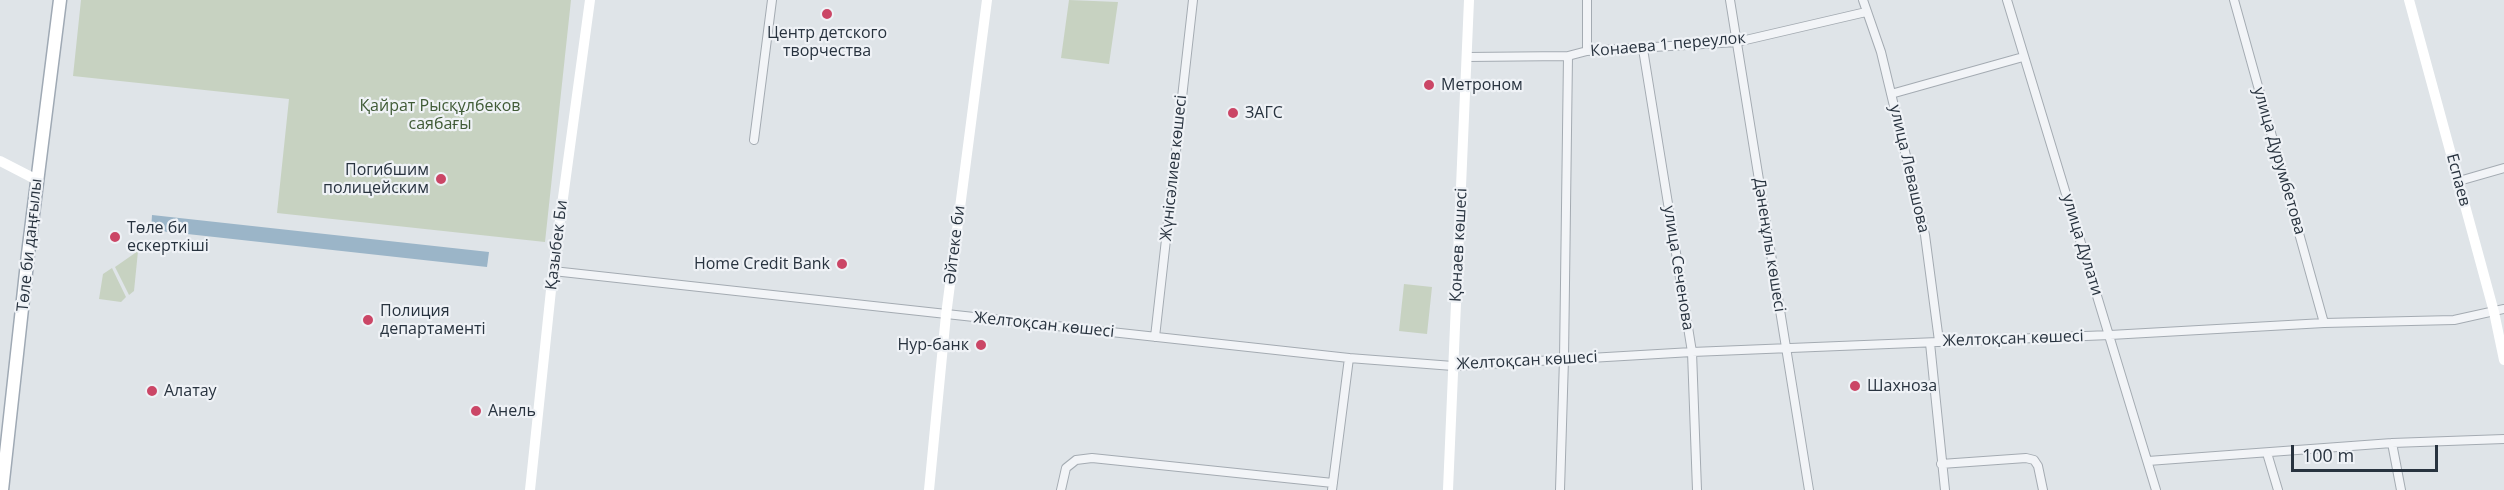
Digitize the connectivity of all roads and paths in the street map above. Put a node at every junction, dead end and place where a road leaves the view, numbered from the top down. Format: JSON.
{"nodes":[{"id":1,"x":60,"y":0,"type":"edge"},
{"id":2,"x":590,"y":0,"type":"edge"},
{"id":3,"x":772,"y":0,"type":"edge"},
{"id":4,"x":987,"y":0,"type":"edge"},
{"id":5,"x":1193,"y":0,"type":"edge"},
{"id":6,"x":1469,"y":0,"type":"edge"},
{"id":7,"x":1587,"y":0,"type":"edge"},
{"id":8,"x":1730,"y":0,"type":"edge"},
{"id":9,"x":1863,"y":0,"type":"edge"},
{"id":10,"x":2007,"y":0,"type":"edge"},
{"id":11,"x":2234,"y":0,"type":"edge"},
{"id":12,"x":2409,"y":0,"type":"edge"},
{"id":13,"x":1866,"y":12,"type":"junction"},
{"id":14,"x":1737,"y":42,"type":"junction"},
{"id":15,"x":1643,"y":49,"type":"junction"},
{"id":16,"x":1587,"y":51,"type":"junction"},
{"id":17,"x":1568,"y":56,"type":"junction"},
{"id":18,"x":1467,"y":57,"type":"junction"},
{"id":19,"x":2023,"y":57,"type":"junction"},
{"id":20,"x":1891,"y":94,"type":"junction"},
{"id":21,"x":754,"y":140,"type":"dead end"},
{"id":22,"x":0,"y":161,"type":"edge"},
{"id":23,"x":2504,"y":168,"type":"edge"},
{"id":24,"x":37,"y":180,"type":"junction"},
{"id":25,"x":2459,"y":181,"type":"junction"},
{"id":26,"x":553,"y":271,"type":"junction"},
{"id":27,"x":2499,"y":310,"type":"edge"},
{"id":28,"x":946,"y":315,"type":"junction"},
{"id":29,"x":2324,"y":323,"type":"junction"},
{"id":30,"x":2110,"y":335,"type":"junction"},
{"id":31,"x":1155,"y":337,"type":"junction"},
{"id":32,"x":1939,"y":341,"type":"junction"},
{"id":33,"x":1930,"y":343,"type":"junction"},
{"id":34,"x":1786,"y":348,"type":"junction"},
{"id":35,"x":1692,"y":352,"type":"junction"},
{"id":36,"x":1349,"y":358,"type":"junction"},
{"id":37,"x":1564,"y":359,"type":"junction"},
{"id":38,"x":2504,"y":360,"type":"edge"},
{"id":39,"x":1453,"y":366,"type":"junction"},
{"id":40,"x":2504,"y":439,"type":"edge"},
{"id":41,"x":2392,"y":443,"type":"junction"},
{"id":42,"x":2267,"y":453,"type":"junction"},
{"id":43,"x":2148,"y":461,"type":"junction"},
{"id":44,"x":1941,"y":464,"type":"junction"},
{"id":45,"x":2,"y":474,"type":"edge"},
{"id":46,"x":1332,"y":487,"type":"edge"},
{"id":47,"x":2,"y":490,"type":"edge"},
{"id":48,"x":9,"y":490,"type":"edge"},
{"id":49,"x":530,"y":490,"type":"edge"},
{"id":50,"x":929,"y":490,"type":"edge"},
{"id":51,"x":1061,"y":490,"type":"edge"},
{"id":52,"x":1448,"y":490,"type":"edge"},
{"id":53,"x":1560,"y":490,"type":"edge"},
{"id":54,"x":1697,"y":490,"type":"edge"},
{"id":55,"x":1809,"y":490,"type":"edge"},
{"id":56,"x":1945,"y":490,"type":"edge"},
{"id":57,"x":2043,"y":490,"type":"edge"},
{"id":58,"x":2156,"y":490,"type":"edge"},
{"id":59,"x":2278,"y":490,"type":"edge"},
{"id":60,"x":2401,"y":490,"type":"edge"}],
"edges":[{"from":1,"to":24,"type":"main road","name":"Төле би даңғылы"},
{"from":2,"to":26,"type":"street","name":"Қазыбек Би"},
{"from":3,"to":21,"type":"street"},
{"from":4,"to":28,"type":"street","name":"Әйтеке би"},
{"from":5,"to":31,"type":"street","name":"Жүнісәлиев көшесі"},
{"from":6,"to":18,"type":"street","name":"Қонаев көшесі"},
{"from":7,"to":16,"type":"street"},
{"from":8,"to":14,"type":"street","name":"Дәненұлы көшесі"},
{"from":9,"to":13,"type":"street","name":"улица Левашова"},
{"from":10,"to":19,"type":"street","name":"улица Дулати"},
{"from":11,"to":29,"type":"street","name":"улица Дурумбетова"},
{"from":12,"to":25,"type":"street","name":"Еспаев"},
{"from":13,"to":14,"type":"street","name":"Конаева 1 переулок"},
{"from":13,"to":20,"type":"street","name":"улица Левашова"},
{"from":14,"to":15,"type":"street","name":"Конаева 1 переулок"},
{"from":14,"to":34,"type":"street","name":"Дәненұлы көшесі"},
{"from":15,"to":16,"type":"street","name":"Конаева 1 переулок"},
{"from":15,"to":35,"type":"street","name":"улица Сеченова"},
{"from":16,"to":17,"type":"street","name":"Конаева 1 переулок"},
{"from":17,"to":18,"type":"street","name":"Конаева 1 переулок"},
{"from":17,"to":37,"type":"street"},
{"from":18,"to":39,"type":"street","name":"Қонаев көшесі"},
{"from":19,"to":20,"type":"street"},
{"from":19,"to":30,"type":"street","name":"улица Дулати"},
{"from":20,"to":32,"type":"street","name":"улица Левашова"},
{"from":22,"to":24,"type":"street"},
{"from":23,"to":25,"type":"street"},
{"from":24,"to":45,"type":"main road","name":"Төле би даңғылы"},
{"from":25,"to":27,"type":"street","name":"Еспаев"},
{"from":26,"to":28,"type":"street","name":"Желтоқсан көшесі"},
{"from":26,"to":49,"type":"street","name":"Қазыбек Би"},
{"from":27,"to":29,"type":"street","name":"Желтоқсан көшесі"},
{"from":27,"to":38,"type":"street","name":"Еспаев"},
{"from":28,"to":31,"type":"street","name":"Желтоқсан көшесі"},
{"from":28,"to":50,"type":"street","name":"Әйтеке би"},
{"from":29,"to":30,"type":"street","name":"Желтоқсан көшесі"},
{"from":30,"to":32,"type":"street","name":"Желтоқсан көшесі"},
{"from":30,"to":43,"type":"street","name":"улица Дулати"},
{"from":31,"to":36,"type":"street","name":"Желтоқсан көшесі"},
{"from":32,"to":33,"type":"street","name":"Желтоқсан көшесі"},
{"from":33,"to":34,"type":"street","name":"Желтоқсан көшесі"},
{"from":33,"to":44,"type":"street"},
{"from":34,"to":35,"type":"street","name":"Желтоқсан көшесі"},
{"from":34,"to":55,"type":"street","name":"Дәненұлы көшесі"},
{"from":35,"to":37,"type":"street","name":"Желтоқсан көшесі"},
{"from":35,"to":54,"type":"street","name":"улица Сеченова"},
{"from":36,"to":39,"type":"street","name":"Желтоқсан көшесі"},
{"from":36,"to":46,"type":"street"},
{"from":37,"to":39,"type":"street","name":"Желтоқсан көшесі"},
{"from":37,"to":53,"type":"street"},
{"from":39,"to":52,"type":"street","name":"Қонаев көшесі"},
{"from":40,"to":41,"type":"street"},
{"from":41,"to":42,"type":"street"},
{"from":41,"to":60,"type":"street"},
{"from":42,"to":43,"type":"street"},
{"from":42,"to":59,"type":"street"},
{"from":43,"to":58,"type":"street","name":"улица Дулати"},
{"from":44,"to":56,"type":"street"},
{"from":44,"to":57,"type":"street"},
{"from":45,"to":47,"type":"main road","name":"Төле би даңғылы"},
{"from":45,"to":48,"type":"main road"},
{"from":46,"to":51,"type":"street"}]}
